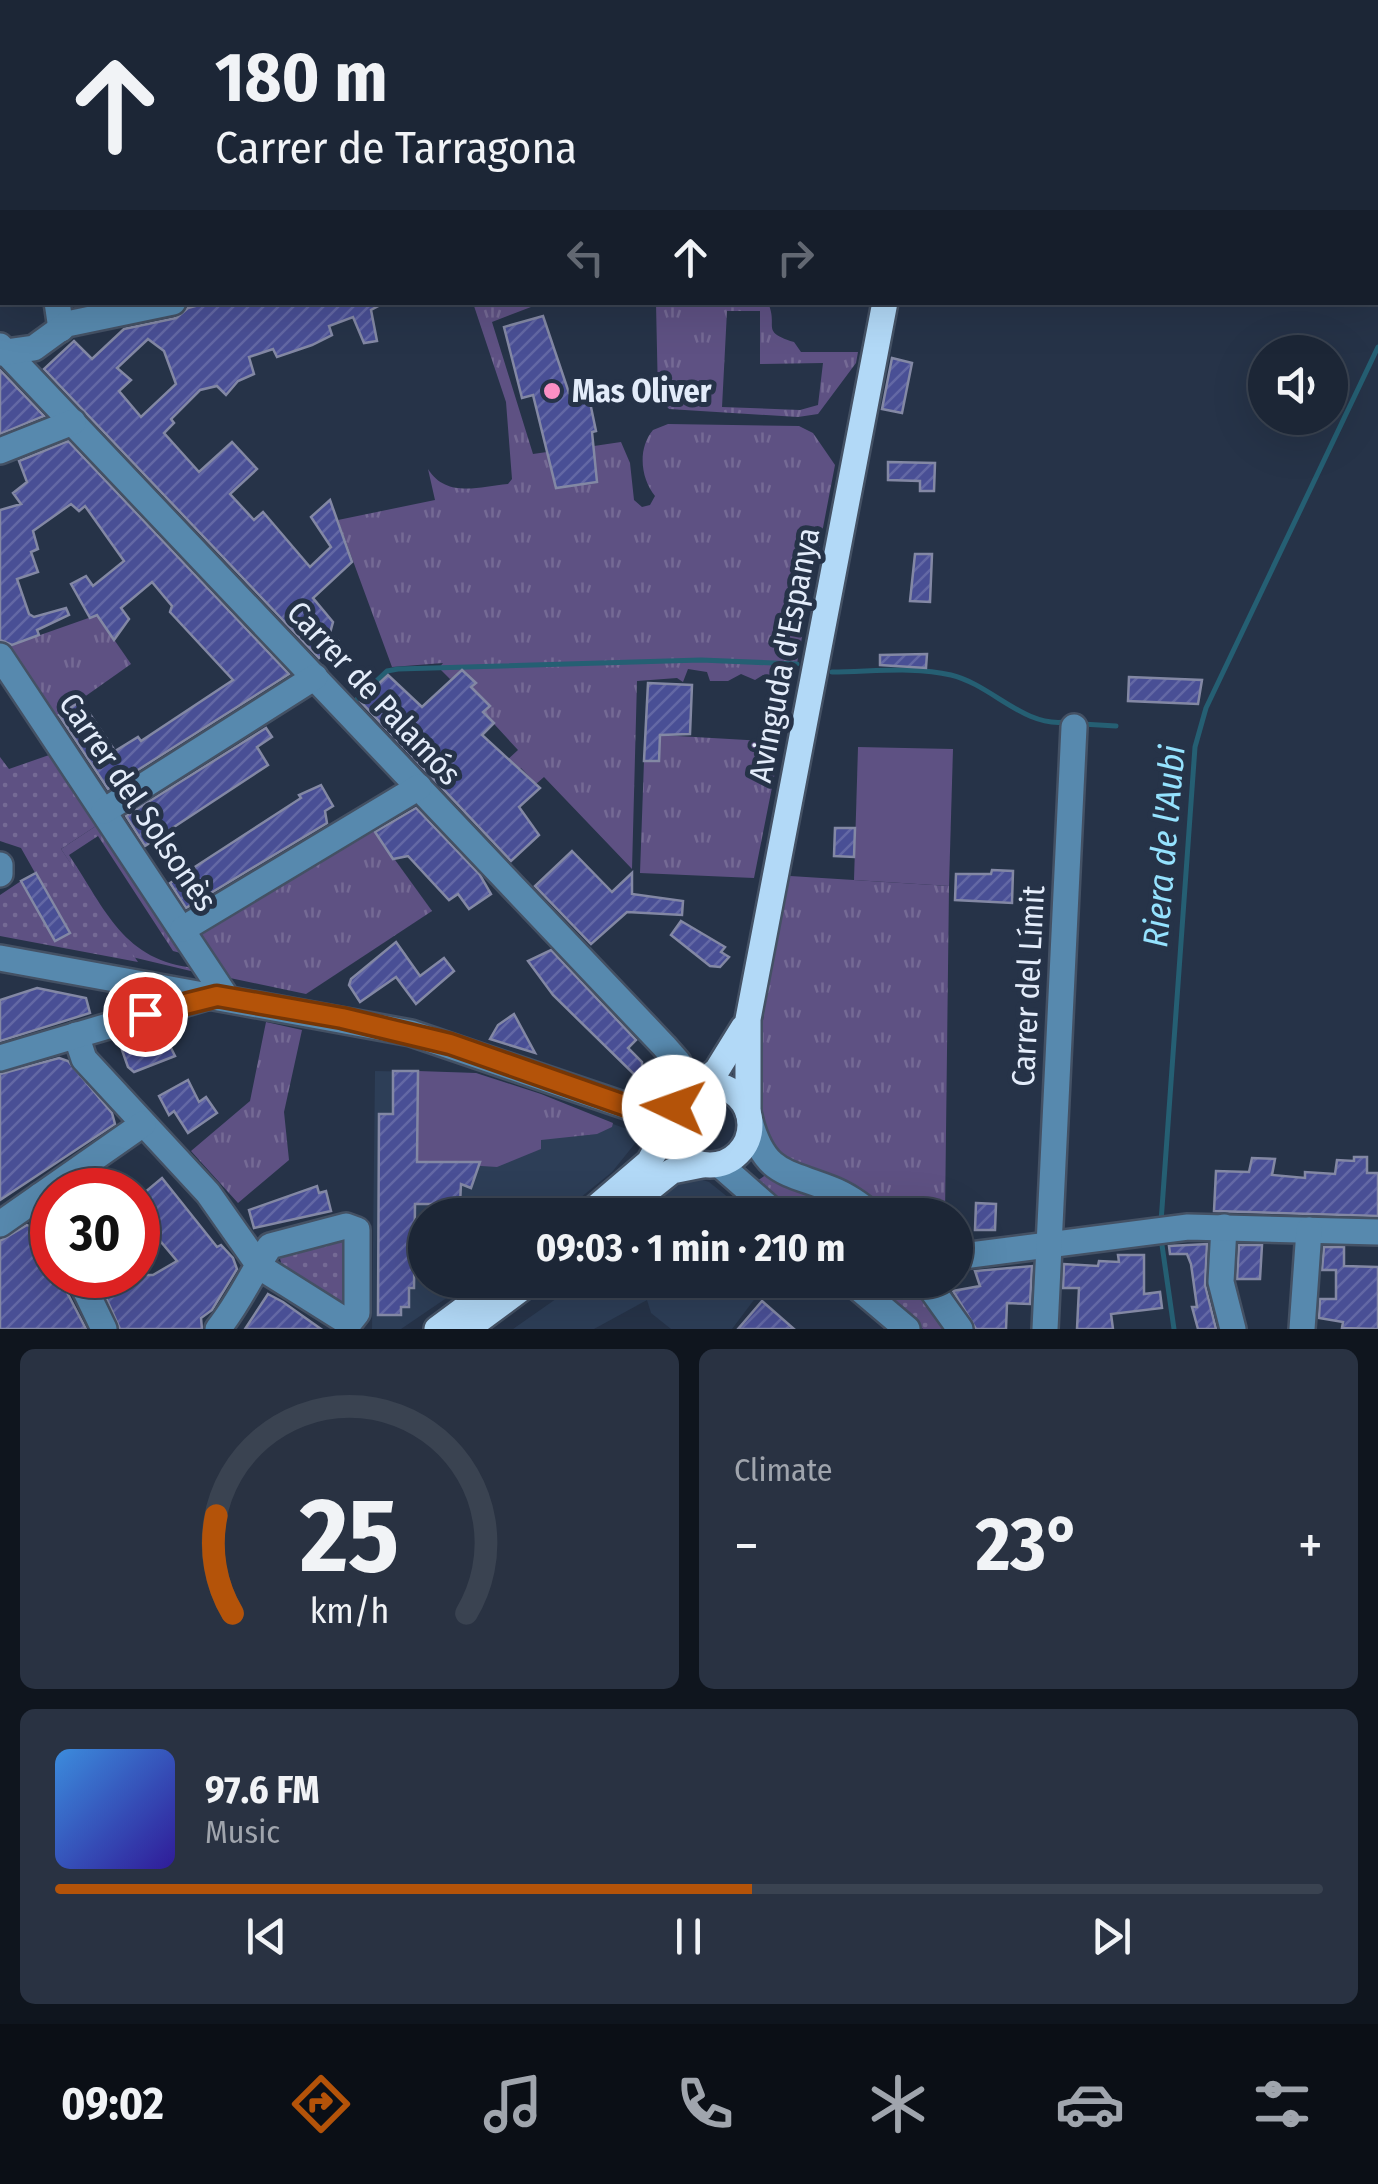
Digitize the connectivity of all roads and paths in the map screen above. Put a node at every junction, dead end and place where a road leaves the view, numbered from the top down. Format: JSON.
{"nodes":[{"id":1,"x":57,"y":305,"type":"edge"},
{"id":2,"x":158,"y":305,"type":"edge"},
{"id":3,"x":884,"y":305,"type":"edge"},
{"id":4,"x":61,"y":328,"type":"junction"},
{"id":5,"x":2,"y":351,"type":"edge"},
{"id":6,"x":73,"y":422,"type":"junction"},
{"id":7,"x":0,"y":451,"type":"edge"},
{"id":8,"x":0,"y":656,"type":"edge"},
{"id":9,"x":315,"y":677,"type":"junction"},
{"id":10,"x":1074,"y":728,"type":"dead end"},
{"id":11,"x":419,"y":787,"type":"junction"},
{"id":12,"x":104,"y":812,"type":"junction"},
{"id":13,"x":0,"y":865,"type":"edge"},
{"id":14,"x":0,"y":874,"type":"edge"},
{"id":15,"x":183,"y":929,"type":"junction"},
{"id":16,"x":0,"y":958,"type":"edge"},
{"id":17,"x":181,"y":989,"type":"junction"},
{"id":18,"x":223,"y":991,"type":"junction"},
{"id":19,"x":145,"y":1014,"type":"junction"},
{"id":20,"x":748,"y":1019,"type":"junction"},
{"id":21,"x":76,"y":1035,"type":"junction"},
{"id":22,"x":0,"y":1058,"type":"edge"},
{"id":23,"x":681,"y":1103,"type":"junction"},
{"id":24,"x":749,"y":1116,"type":"junction"},
{"id":25,"x":143,"y":1124,"type":"junction"},
{"id":26,"x":718,"y":1167,"type":"junction"},
{"id":27,"x":80,"y":1168,"type":"edge"},
{"id":28,"x":607,"y":1198,"type":"edge"},
{"id":29,"x":639,"y":1198,"type":"edge"},
{"id":30,"x":756,"y":1198,"type":"edge"},
{"id":31,"x":845,"y":1198,"type":"edge"},
{"id":32,"x":30,"y":1203,"type":"edge"},
{"id":33,"x":0,"y":1224,"type":"edge"},
{"id":34,"x":1224,"y":1227,"type":"junction"},
{"id":35,"x":1308,"y":1230,"type":"junction"},
{"id":36,"x":1378,"y":1232,"type":"edge"},
{"id":37,"x":1048,"y":1248,"type":"junction"},
{"id":38,"x":973,"y":1255,"type":"edge"},
{"id":39,"x":260,"y":1267,"type":"junction"},
{"id":40,"x":89,"y":1298,"type":"edge"},
{"id":41,"x":479,"y":1298,"type":"edge"},
{"id":42,"x":509,"y":1298,"type":"edge"},
{"id":43,"x":871,"y":1298,"type":"edge"},
{"id":44,"x":938,"y":1298,"type":"edge"},
{"id":45,"x":104,"y":1329,"type":"edge"},
{"id":46,"x":218,"y":1329,"type":"edge"},
{"id":47,"x":437,"y":1329,"type":"edge"},
{"id":48,"x":467,"y":1329,"type":"edge"},
{"id":49,"x":907,"y":1329,"type":"edge"},
{"id":50,"x":960,"y":1329,"type":"edge"},
{"id":51,"x":1045,"y":1329,"type":"edge"},
{"id":52,"x":1234,"y":1329,"type":"edge"},
{"id":53,"x":1302,"y":1329,"type":"edge"}],
"edges":[{"from":1,"to":4,"type":"street"},
{"from":2,"to":4,"type":"street"},
{"from":3,"to":20,"type":"main road","name":"Avinguda d'Espanya"},
{"from":4,"to":5,"type":"street"},
{"from":5,"to":6,"type":"street","name":"Carrer de Palamós"},
{"from":6,"to":7,"type":"street"},
{"from":6,"to":9,"type":"street","name":"Carrer de Palamós"},
{"from":8,"to":12,"type":"street","name":"Carrer del Solsonès"},
{"from":9,"to":11,"type":"street","name":"Carrer de Palamós"},
{"from":9,"to":12,"type":"street"},
{"from":10,"to":37,"type":"street","name":"Carrer del Límit"},
{"from":11,"to":15,"type":"street"},
{"from":11,"to":23,"type":"street","name":"Carrer de Palamós"},
{"from":12,"to":15,"type":"street","name":"Carrer del Solsonès"},
{"from":13,"to":14,"type":"street"},
{"from":15,"to":18,"type":"street","name":"Carrer del Solsonès"},
{"from":16,"to":17,"type":"street"},
{"from":17,"to":18,"type":"street"},
{"from":17,"to":19,"type":"street"},
{"from":18,"to":19,"type":"street"},
{"from":18,"to":23,"type":"street"},
{"from":19,"to":21,"type":"street"},
{"from":20,"to":23,"type":"main road","name":"Avinguda d'Espanya"},
{"from":20,"to":24,"type":"main road","name":"Avinguda d'Espanya"},
{"from":21,"to":22,"type":"street"},
{"from":21,"to":25,"type":"street"},
{"from":23,"to":24,"type":"main road"},
{"from":23,"to":26,"type":"main road"},
{"from":23,"to":28,"type":"main road","name":"Avinguda d'Espanya"},
{"from":24,"to":26,"type":"main road"},
{"from":24,"to":31,"type":"street"},
{"from":25,"to":27,"type":"street"},
{"from":25,"to":39,"type":"street"},
{"from":26,"to":29,"type":"main road"},
{"from":26,"to":30,"type":"street"},
{"from":32,"to":33,"type":"street"},
{"from":34,"to":35,"type":"street"},
{"from":34,"to":37,"type":"street"},
{"from":34,"to":52,"type":"street"},
{"from":35,"to":36,"type":"street"},
{"from":35,"to":53,"type":"street"},
{"from":37,"to":38,"type":"street"},
{"from":37,"to":51,"type":"street","name":"Carrer del Límit"},
{"from":39,"to":39,"type":"street"},
{"from":39,"to":46,"type":"street"},
{"from":40,"to":45,"type":"street"},
{"from":41,"to":47,"type":"main road"},
{"from":42,"to":48,"type":"main road"},
{"from":43,"to":49,"type":"street"},
{"from":44,"to":50,"type":"street"}]}
